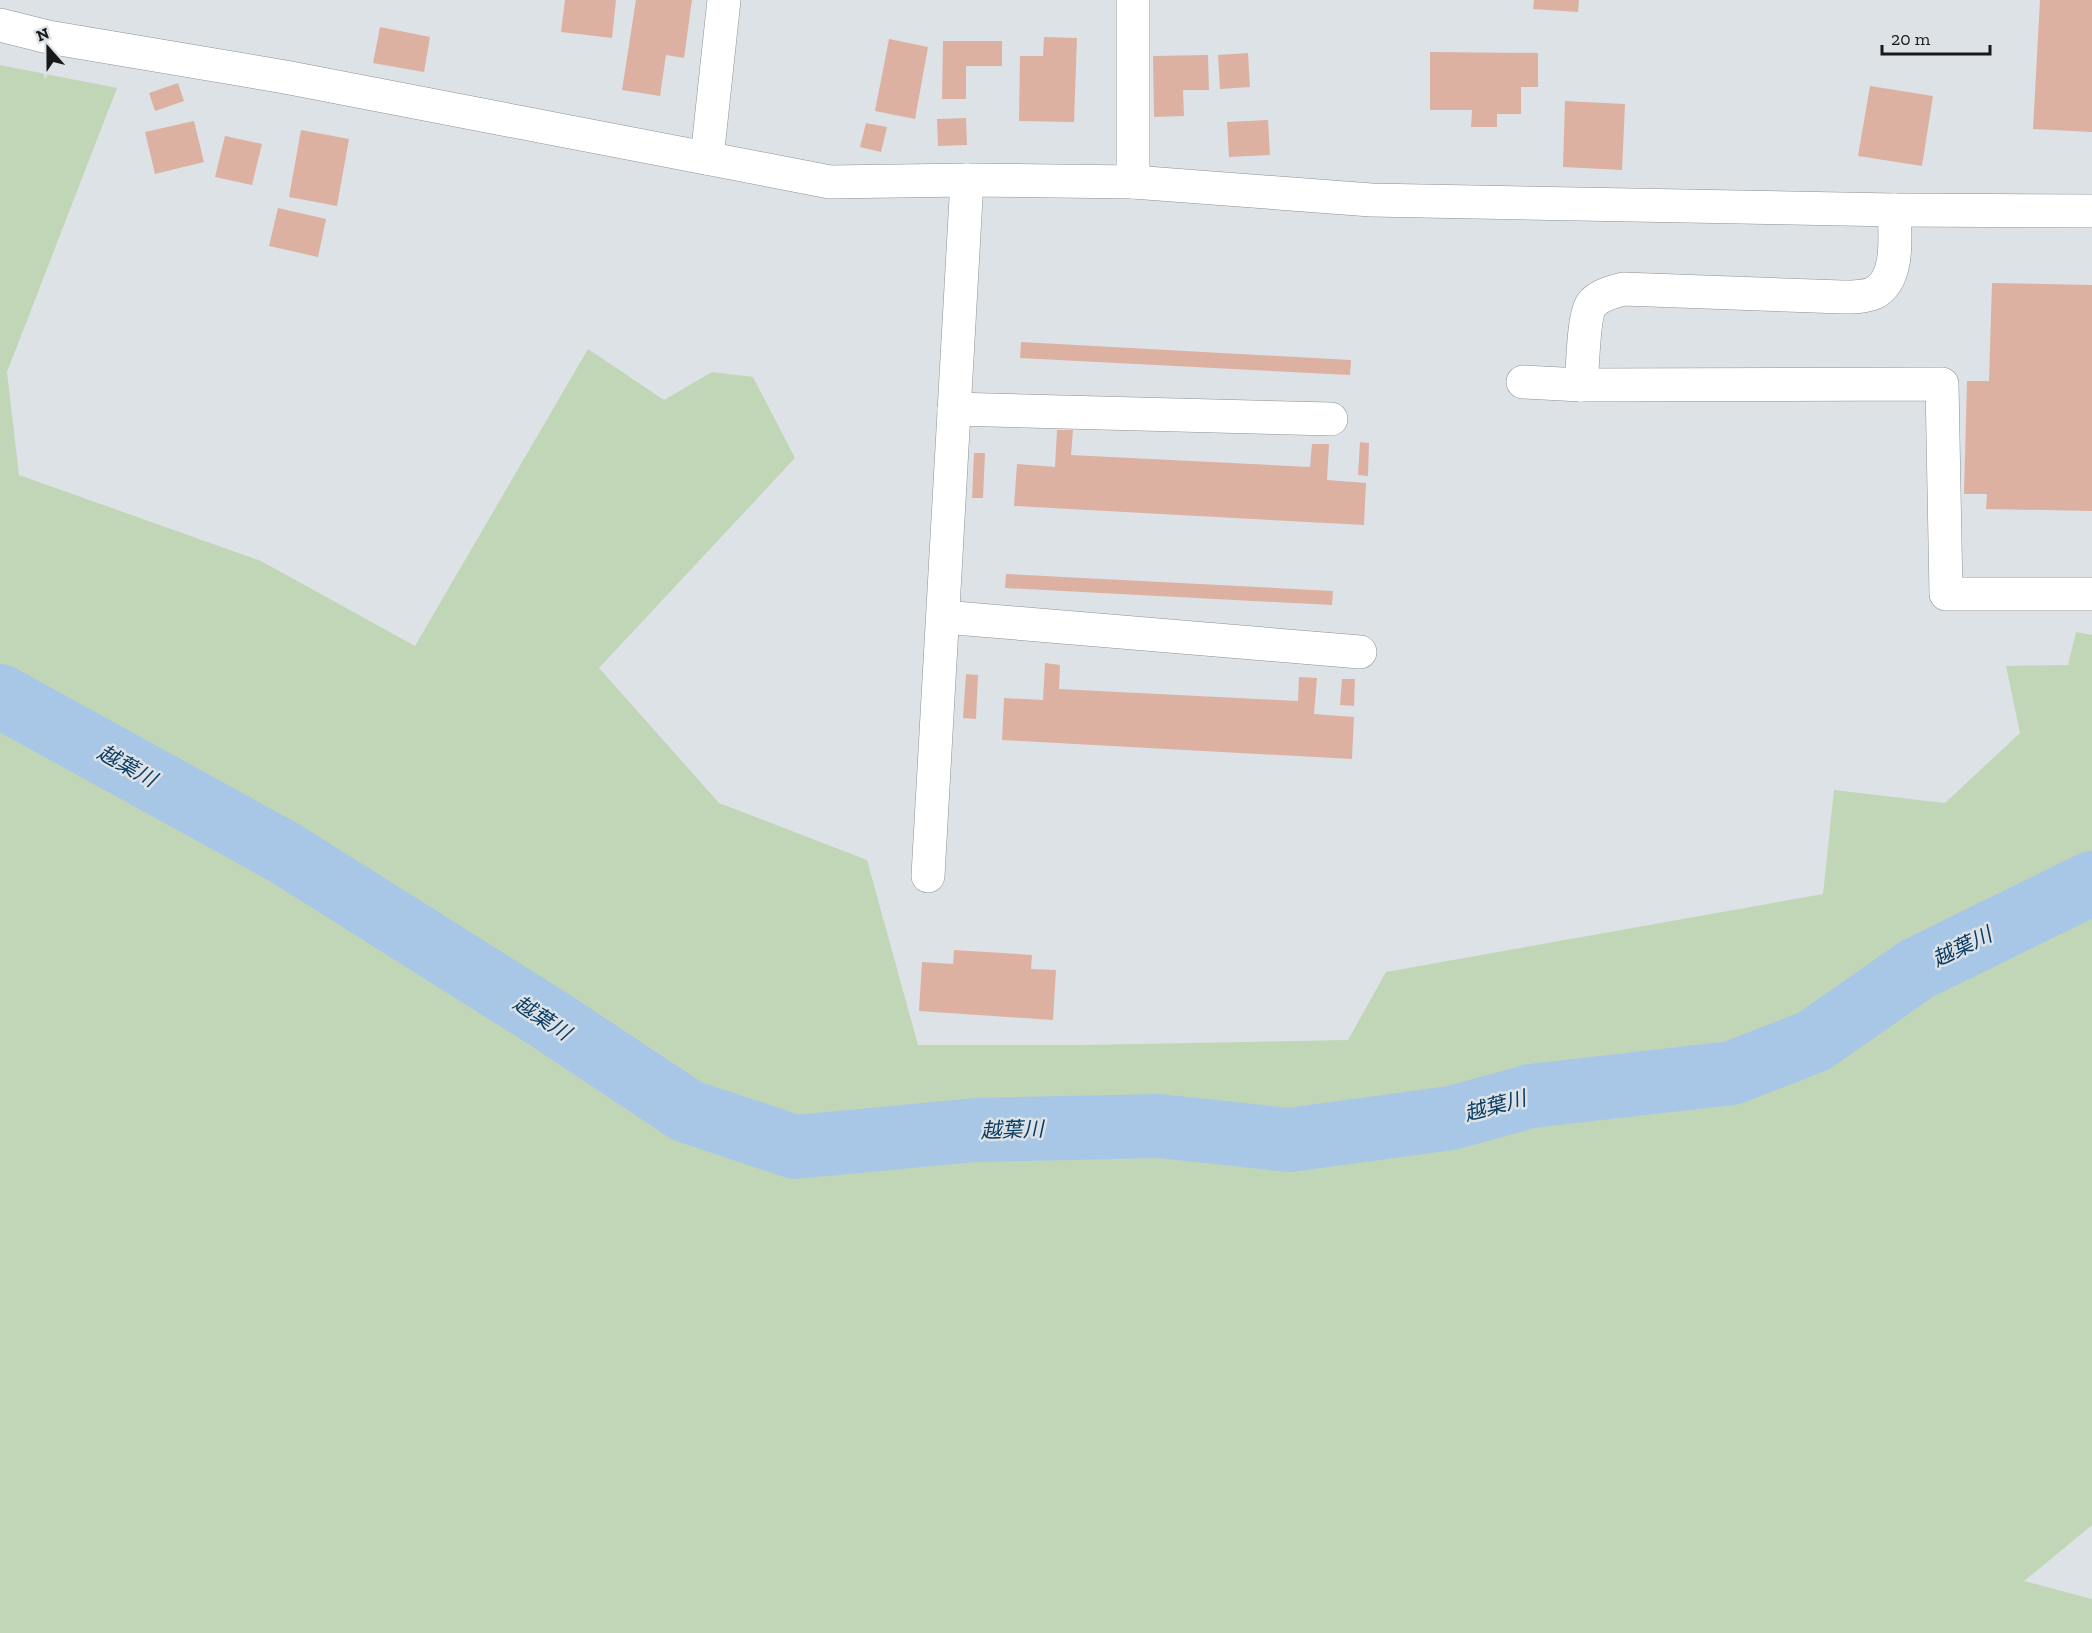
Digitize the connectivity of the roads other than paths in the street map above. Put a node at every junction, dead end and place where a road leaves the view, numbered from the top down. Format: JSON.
{"nodes":[{"id":1,"x":724,"y":0,"type":"edge"},
{"id":2,"x":1133,"y":0,"type":"edge"},
{"id":3,"x":0,"y":25,"type":"edge"},
{"id":4,"x":707,"y":158,"type":"junction"},
{"id":5,"x":967,"y":180,"type":"junction"},
{"id":6,"x":1133,"y":182,"type":"junction"},
{"id":7,"x":1894,"y":210,"type":"junction"},
{"id":8,"x":2092,"y":211,"type":"edge"},
{"id":9,"x":1522,"y":382,"type":"dead end"},
{"id":10,"x":1581,"y":384,"type":"junction"},
{"id":11,"x":954,"y":409,"type":"junction"},
{"id":12,"x":1331,"y":419,"type":"dead end"},
{"id":13,"x":2092,"y":594,"type":"edge"},
{"id":14,"x":943,"y":617,"type":"junction"},
{"id":15,"x":1360,"y":652,"type":"dead end"},
{"id":16,"x":928,"y":876,"type":"dead end"}],
"edges":[{"from":1,"to":4,"type":"street"},
{"from":2,"to":6,"type":"street"},
{"from":3,"to":4,"type":"street"},
{"from":4,"to":5,"type":"street"},
{"from":5,"to":6,"type":"street"},
{"from":5,"to":11,"type":"street"},
{"from":6,"to":7,"type":"street"},
{"from":7,"to":8,"type":"street"},
{"from":7,"to":10,"type":"street"},
{"from":9,"to":10,"type":"street"},
{"from":10,"to":13,"type":"street"},
{"from":11,"to":12,"type":"street"},
{"from":11,"to":14,"type":"street"},
{"from":14,"to":15,"type":"street"},
{"from":14,"to":16,"type":"street"}]}
